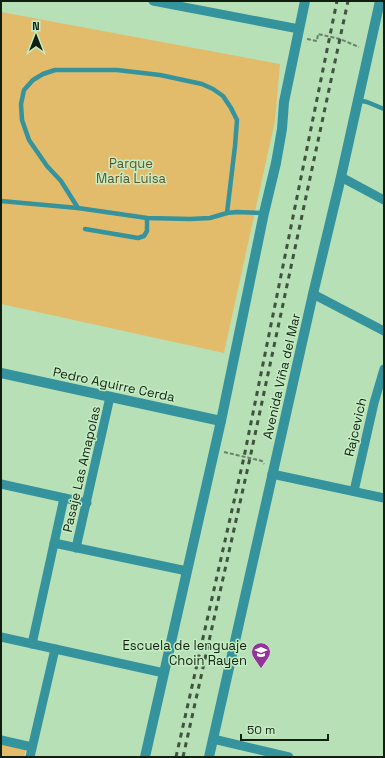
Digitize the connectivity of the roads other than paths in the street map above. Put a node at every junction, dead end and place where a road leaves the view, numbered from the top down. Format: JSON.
{"nodes":[{"id":1,"x":153,"y":1,"type":"edge"},
{"id":2,"x":305,"y":1,"type":"edge"},
{"id":3,"x":380,"y":1,"type":"edge"},
{"id":4,"x":298,"y":33,"type":"junction"},
{"id":5,"x":357,"y":100,"type":"junction"},
{"id":6,"x":384,"y":109,"type":"edge"},
{"id":7,"x":341,"y":177,"type":"junction"},
{"id":8,"x":384,"y":200,"type":"edge"},
{"id":9,"x":1,"y":201,"type":"edge"},
{"id":10,"x":78,"y":208,"type":"junction"},
{"id":11,"x":227,"y":213,"type":"junction"},
{"id":12,"x":264,"y":213,"type":"junction"},
{"id":13,"x":148,"y":218,"type":"junction"},
{"id":14,"x":85,"y":229,"type":"dead end"},
{"id":15,"x":313,"y":294,"type":"junction"},
{"id":16,"x":384,"y":331,"type":"edge"},
{"id":17,"x":384,"y":369,"type":"edge"},
{"id":18,"x":1,"y":373,"type":"edge"},
{"id":19,"x":110,"y":397,"type":"junction"},
{"id":20,"x":221,"y":421,"type":"junction"},
{"id":21,"x":272,"y":474,"type":"junction"},
{"id":22,"x":1,"y":484,"type":"edge"},
{"id":23,"x":354,"y":491,"type":"junction"},
{"id":24,"x":64,"y":498,"type":"junction"},
{"id":25,"x":384,"y":498,"type":"edge"},
{"id":26,"x":86,"y":503,"type":"junction"},
{"id":27,"x":54,"y":543,"type":"junction"},
{"id":28,"x":76,"y":548,"type":"junction"},
{"id":29,"x":187,"y":571,"type":"junction"},
{"id":30,"x":1,"y":637,"type":"edge"},
{"id":31,"x":32,"y":644,"type":"junction"},
{"id":32,"x":55,"y":649,"type":"junction"},
{"id":33,"x":164,"y":673,"type":"junction"},
{"id":34,"x":213,"y":739,"type":"junction"},
{"id":35,"x":1,"y":740,"type":"edge"},
{"id":36,"x":32,"y":747,"type":"junction"},
{"id":37,"x":30,"y":757,"type":"edge"},
{"id":38,"x":145,"y":757,"type":"edge"},
{"id":39,"x":209,"y":757,"type":"edge"},
{"id":40,"x":289,"y":757,"type":"edge"}],
"edges":[{"from":1,"to":4,"type":"street"},
{"from":2,"to":4,"type":"street"},
{"from":3,"to":5,"type":"street","name":"Avenida Viña del Mar"},
{"from":4,"to":12,"type":"street"},
{"from":5,"to":6,"type":"lane"},
{"from":5,"to":7,"type":"street","name":"Avenida Viña del Mar"},
{"from":7,"to":8,"type":"street"},
{"from":7,"to":15,"type":"street","name":"Avenida Viña del Mar"},
{"from":9,"to":10,"type":"lane"},
{"from":10,"to":11,"type":"lane"},
{"from":10,"to":13,"type":"lane"},
{"from":11,"to":12,"type":"lane"},
{"from":11,"to":13,"type":"lane"},
{"from":12,"to":20,"type":"street"},
{"from":13,"to":14,"type":"lane"},
{"from":15,"to":16,"type":"street"},
{"from":15,"to":21,"type":"street","name":"Avenida Viña del Mar"},
{"from":17,"to":23,"type":"street","name":"Rajcevich"},
{"from":18,"to":19,"type":"street","name":"Pedro Aguirre Cerda"},
{"from":19,"to":20,"type":"street","name":"Pedro Aguirre Cerda"},
{"from":19,"to":26,"type":"street","name":"Pasaje Las Amapolas"},
{"from":20,"to":29,"type":"street"},
{"from":21,"to":23,"type":"street"},
{"from":21,"to":34,"type":"street","name":"Avenida Viña del Mar"},
{"from":22,"to":24,"type":"street"},
{"from":23,"to":25,"type":"street"},
{"from":24,"to":26,"type":"street"},
{"from":24,"to":27,"type":"street","name":"Pasaje Las Amapolas"},
{"from":26,"to":28,"type":"street","name":"Pasaje Las Amapolas"},
{"from":27,"to":28,"type":"street"},
{"from":27,"to":31,"type":"street","name":"Pasaje Las Amapolas"},
{"from":28,"to":29,"type":"street"},
{"from":29,"to":33,"type":"street"},
{"from":30,"to":31,"type":"street"},
{"from":31,"to":32,"type":"street"},
{"from":32,"to":33,"type":"street"},
{"from":32,"to":36,"type":"street"},
{"from":33,"to":38,"type":"street"},
{"from":34,"to":39,"type":"street","name":"Avenida Viña del Mar"},
{"from":34,"to":40,"type":"street"},
{"from":35,"to":36,"type":"street"},
{"from":36,"to":37,"type":"street"}]}
